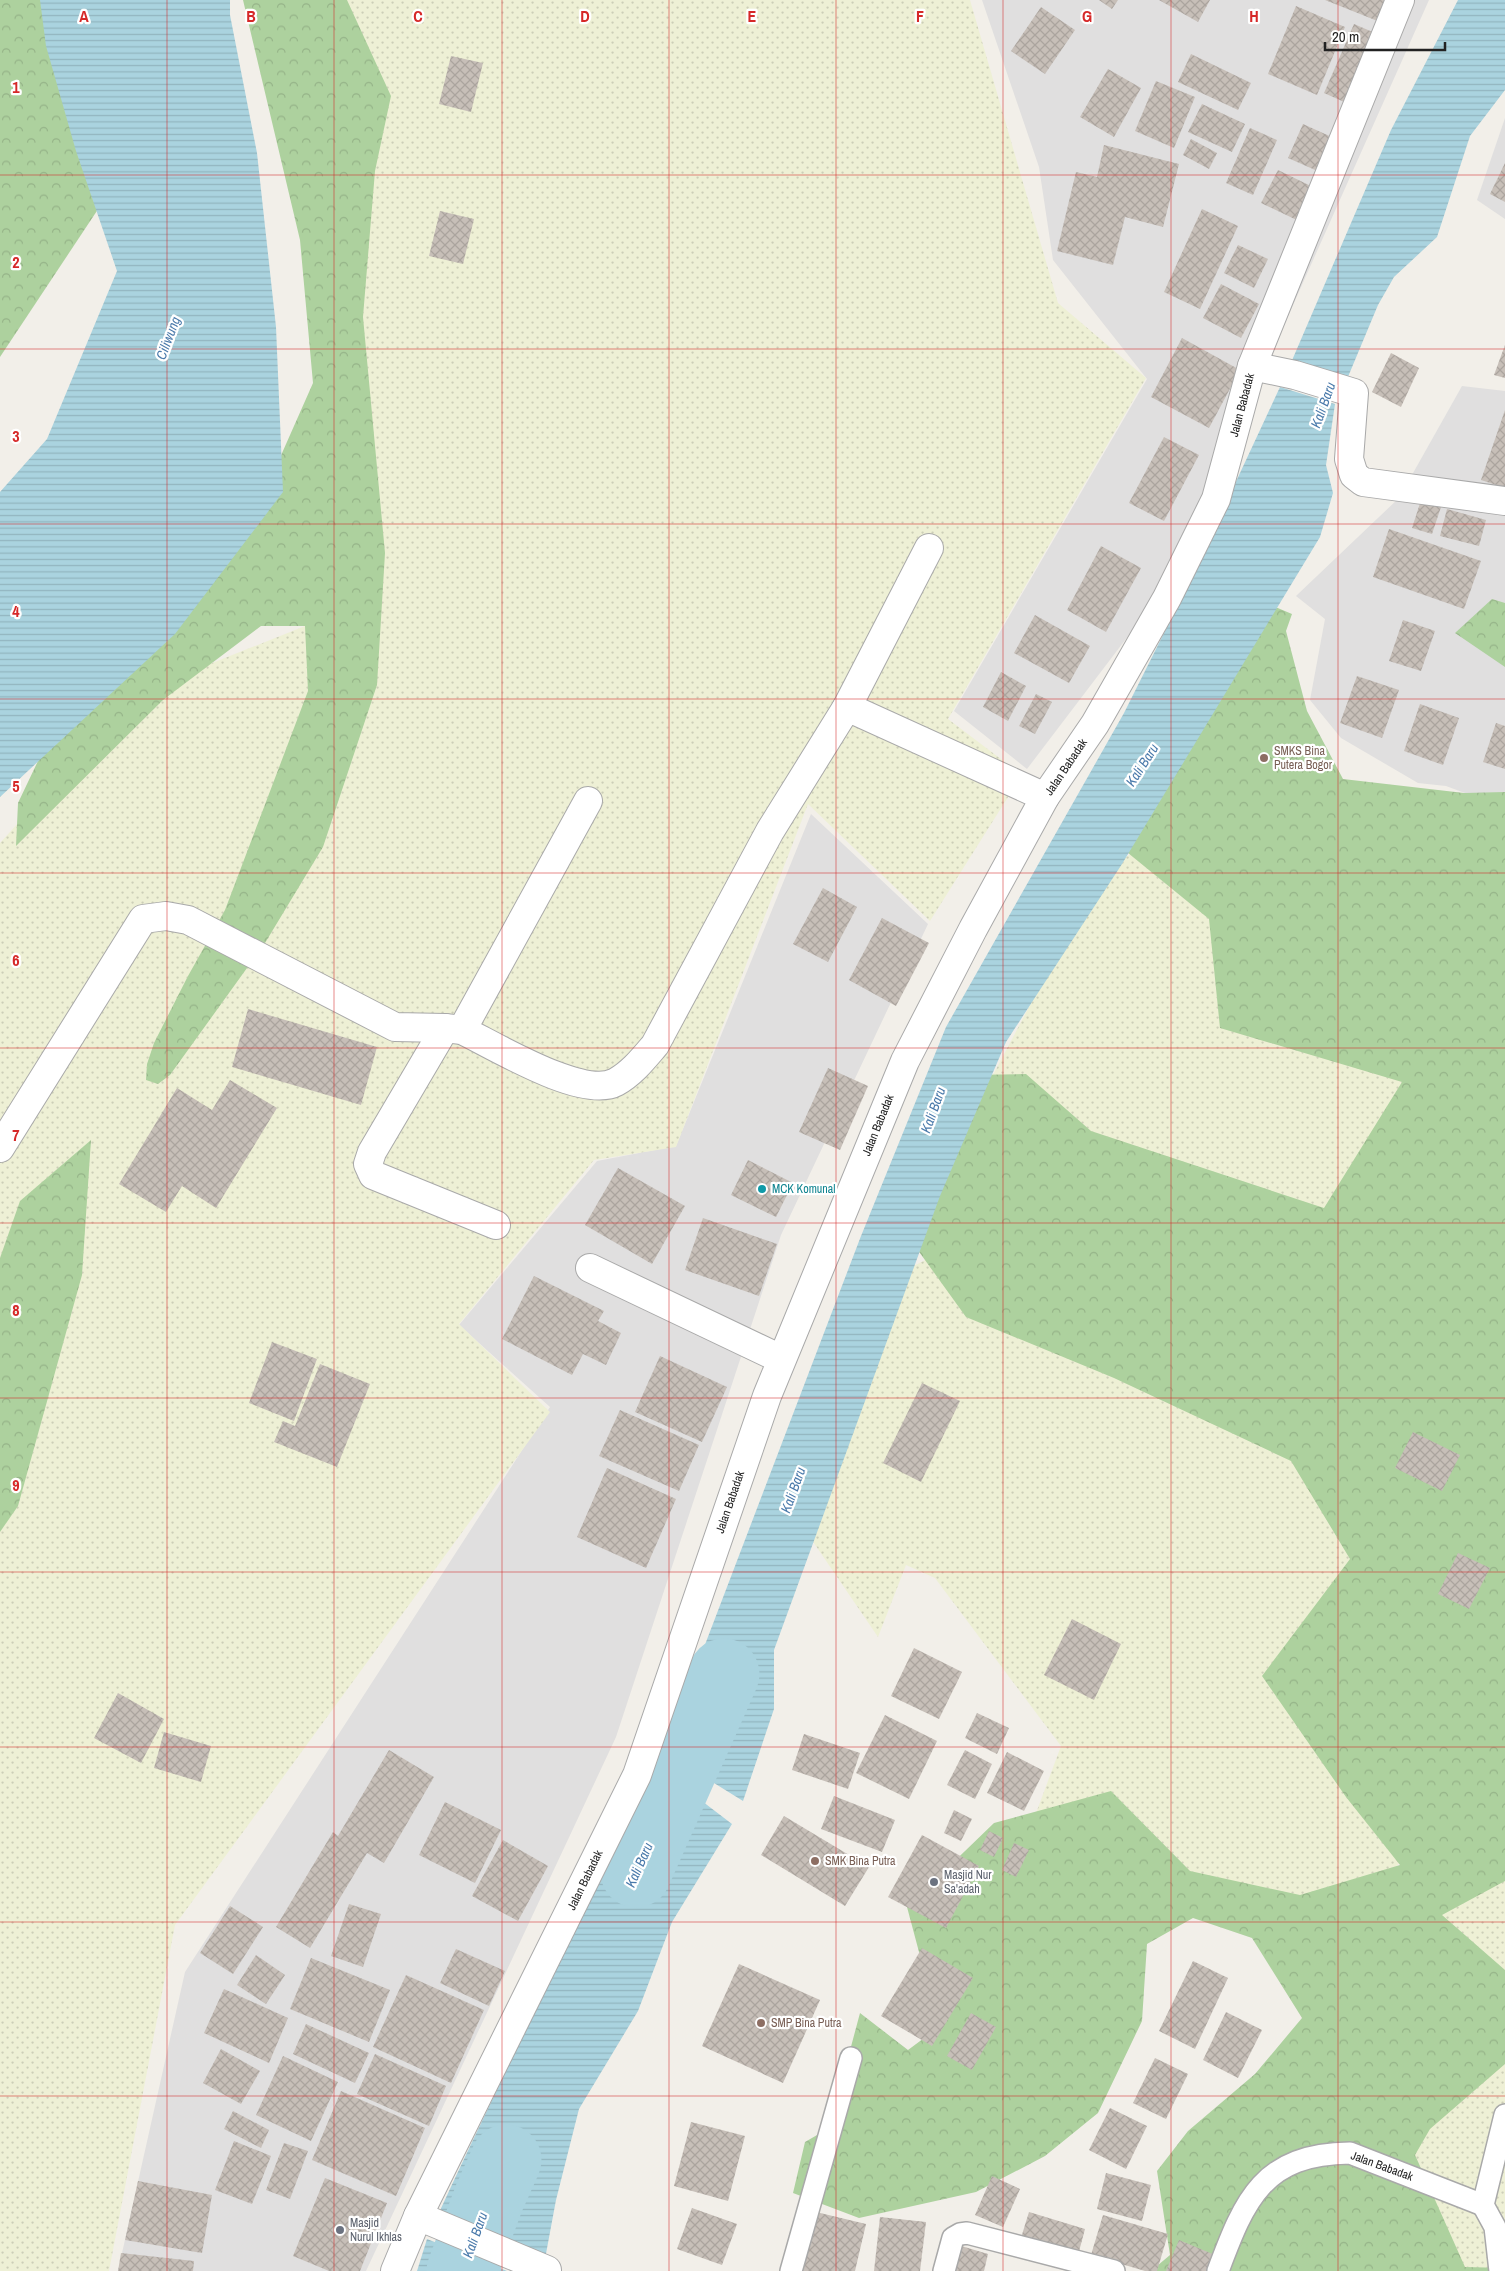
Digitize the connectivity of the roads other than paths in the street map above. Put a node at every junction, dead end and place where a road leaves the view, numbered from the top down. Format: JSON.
{"nodes":[{"id":1,"x":1400,"y":0,"type":"edge"},
{"id":2,"x":1252,"y":366,"type":"junction"},
{"id":3,"x":1505,"y":501,"type":"edge"},
{"id":4,"x":929,"y":548,"type":"dead end"},
{"id":5,"x":847,"y":707,"type":"junction"},
{"id":6,"x":1045,"y":797,"type":"junction"},
{"id":7,"x":588,"y":801,"type":"dead end"},
{"id":8,"x":454,"y":1029,"type":"junction"},
{"id":9,"x":0,"y":1148,"type":"edge"},
{"id":10,"x":496,"y":1225,"type":"dead end"},
{"id":11,"x":590,"y":1268,"type":"dead end"},
{"id":12,"x":782,"y":1359,"type":"junction"},
{"id":13,"x":850,"y":2058,"type":"dead end"},
{"id":14,"x":1505,"y":2114,"type":"edge"},
{"id":15,"x":1483,"y":2205,"type":"junction"},
{"id":16,"x":420,"y":2216,"type":"junction"},
{"id":17,"x":548,"y":2270,"type":"edge"},
{"id":18,"x":395,"y":2271,"type":"edge"},
{"id":19,"x":791,"y":2271,"type":"edge"},
{"id":20,"x":944,"y":2271,"type":"edge"},
{"id":21,"x":1114,"y":2271,"type":"edge"},
{"id":22,"x":1218,"y":2271,"type":"edge"},
{"id":23,"x":1500,"y":2271,"type":"edge"}],
"edges":[{"from":1,"to":2,"type":"street","name":"Jalan Babadak"},
{"from":2,"to":3,"type":"street"},
{"from":2,"to":6,"type":"street","name":"Jalan Babadak"},
{"from":4,"to":5,"type":"street"},
{"from":5,"to":6,"type":"street"},
{"from":5,"to":8,"type":"street"},
{"from":6,"to":12,"type":"street","name":"Jalan Babadak"},
{"from":7,"to":8,"type":"street"},
{"from":8,"to":9,"type":"street"},
{"from":8,"to":10,"type":"street"},
{"from":11,"to":12,"type":"street"},
{"from":12,"to":16,"type":"street","name":"Jalan Babadak"},
{"from":13,"to":19,"type":"lane"},
{"from":14,"to":15,"type":"lane"},
{"from":15,"to":22,"type":"lane","name":"Jalan Babadak"},
{"from":15,"to":23,"type":"lane"},
{"from":16,"to":17,"type":"street"},
{"from":16,"to":18,"type":"street","name":"Jalan Babadak"},
{"from":20,"to":21,"type":"lane"}]}
